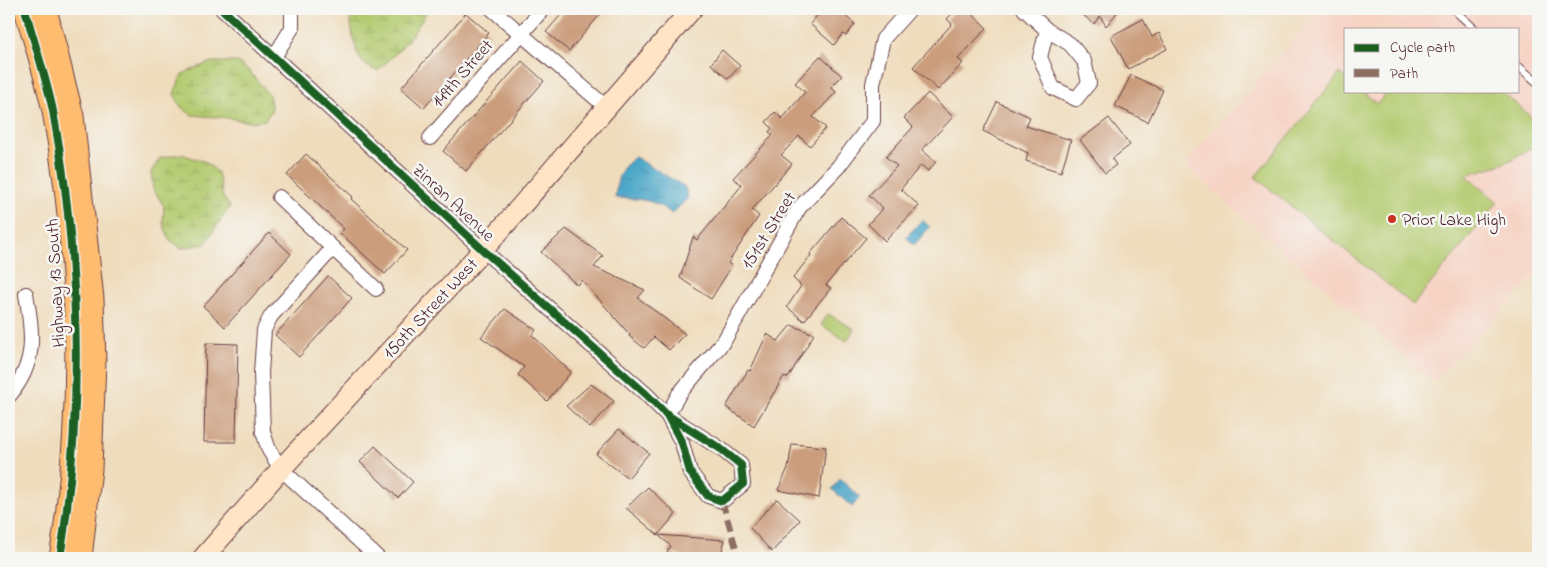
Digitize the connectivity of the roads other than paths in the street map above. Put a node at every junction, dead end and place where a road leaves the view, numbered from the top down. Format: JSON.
{"nodes":[{"id":1,"x":26,"y":9,"type":"edge"},
{"id":2,"x":46,"y":9,"type":"edge"},
{"id":3,"x":222,"y":9,"type":"edge"},
{"id":4,"x":292,"y":9,"type":"edge"},
{"id":5,"x":492,"y":9,"type":"edge"},
{"id":6,"x":543,"y":9,"type":"edge"},
{"id":7,"x":692,"y":9,"type":"edge"},
{"id":8,"x":910,"y":9,"type":"edge"},
{"id":9,"x":1024,"y":9,"type":"edge"},
{"id":10,"x":1453,"y":9,"type":"edge"},
{"id":11,"x":1475,"y":28,"type":"edge"},
{"id":12,"x":1047,"y":30,"type":"junction"},
{"id":13,"x":520,"y":34,"type":"junction"},
{"id":14,"x":274,"y":56,"type":"junction"},
{"id":15,"x":1520,"y":68,"type":"edge"},
{"id":16,"x":1538,"y":83,"type":"edge"},
{"id":17,"x":606,"y":107,"type":"junction"},
{"id":18,"x":430,"y":138,"type":"dead end"},
{"id":19,"x":279,"y":197,"type":"dead end"},
{"id":20,"x":333,"y":248,"type":"junction"},
{"id":21,"x":483,"y":250,"type":"junction"},
{"id":22,"x":376,"y":290,"type":"dead end"},
{"id":23,"x":26,"y":294,"type":"dead end"},
{"id":24,"x":9,"y":396,"type":"edge"},
{"id":25,"x":667,"y":415,"type":"junction"},
{"id":26,"x":281,"y":469,"type":"junction"},
{"id":27,"x":60,"y":558,"type":"edge"},
{"id":28,"x":81,"y":558,"type":"edge"},
{"id":29,"x":203,"y":558,"type":"edge"},
{"id":30,"x":378,"y":558,"type":"edge"}],
"edges":[{"from":1,"to":27,"type":"main road","name":"Highway 13 South"},
{"from":2,"to":28,"type":"main road","name":"Highway 13 South"},
{"from":3,"to":14,"type":"street","name":"Zinran Avenue"},
{"from":4,"to":14,"type":"street"},
{"from":5,"to":13,"type":"street"},
{"from":6,"to":13,"type":"street","name":"149th Street"},
{"from":7,"to":17,"type":"street","name":"150th Street West"},
{"from":8,"to":25,"type":"street","name":"151st Street"},
{"from":9,"to":12,"type":"street"},
{"from":10,"to":11,"type":"lane"},
{"from":12,"to":12,"type":"street"},
{"from":13,"to":17,"type":"street"},
{"from":13,"to":18,"type":"street","name":"149th Street"},
{"from":14,"to":21,"type":"street","name":"Zinran Avenue"},
{"from":15,"to":16,"type":"lane"},
{"from":17,"to":21,"type":"street","name":"150th Street West"},
{"from":19,"to":20,"type":"street"},
{"from":20,"to":22,"type":"street"},
{"from":20,"to":26,"type":"street"},
{"from":21,"to":25,"type":"street","name":"Zinran Avenue"},
{"from":21,"to":26,"type":"street","name":"150th Street West"},
{"from":23,"to":24,"type":"street"},
{"from":25,"to":25,"type":"street","name":"Zinran Avenue"},
{"from":26,"to":29,"type":"street","name":"150th Street West"},
{"from":26,"to":30,"type":"street"}]}
